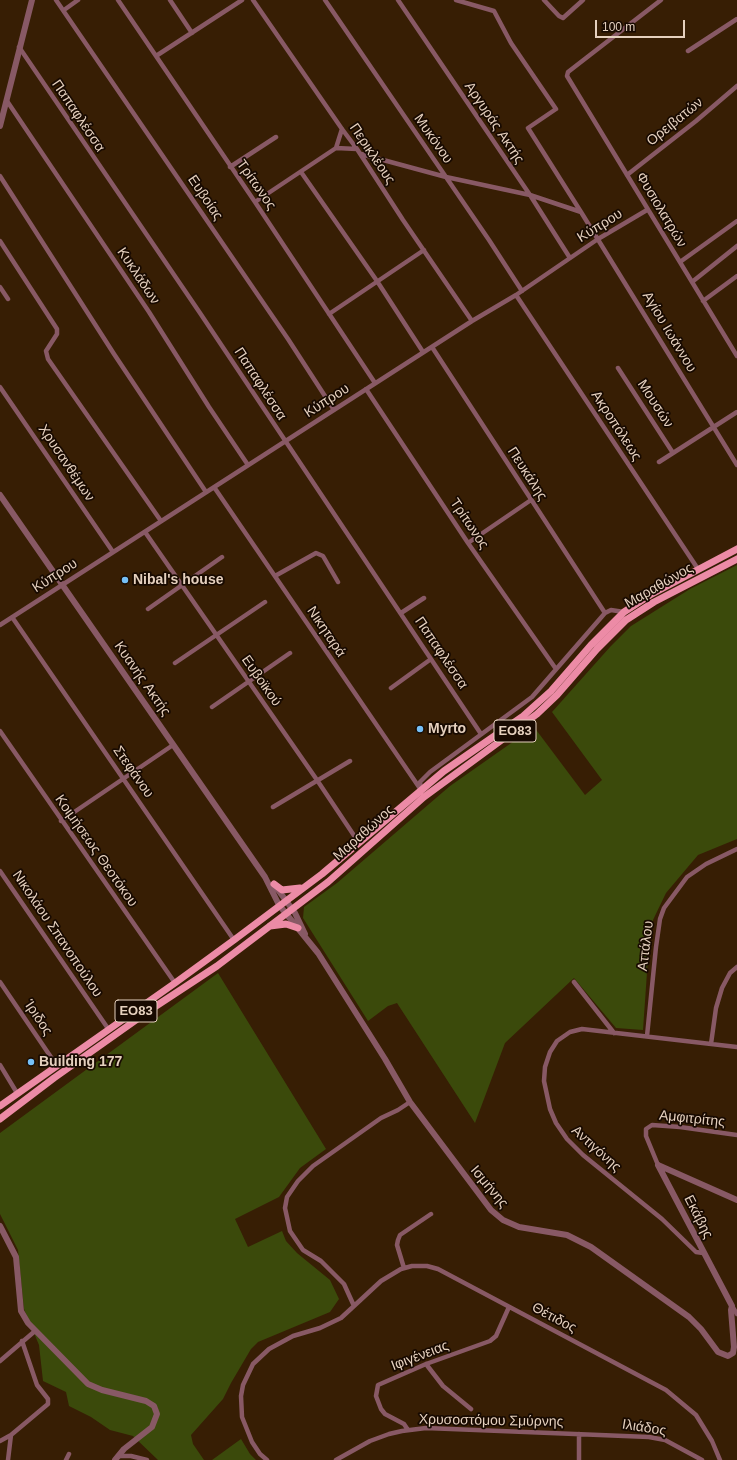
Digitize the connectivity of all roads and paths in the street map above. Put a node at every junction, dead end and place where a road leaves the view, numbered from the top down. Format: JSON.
{"nodes":[{"id":1,"x":32,"y":0,"type":"edge"},
{"id":2,"x":56,"y":0,"type":"edge"},
{"id":3,"x":78,"y":0,"type":"edge"},
{"id":4,"x":118,"y":0,"type":"edge"},
{"id":5,"x":170,"y":0,"type":"edge"},
{"id":6,"x":242,"y":0,"type":"edge"},
{"id":7,"x":253,"y":0,"type":"edge"},
{"id":8,"x":325,"y":0,"type":"edge"},
{"id":9,"x":398,"y":0,"type":"edge"},
{"id":10,"x":456,"y":0,"type":"edge"},
{"id":11,"x":544,"y":0,"type":"edge"},
{"id":12,"x":583,"y":0,"type":"edge"},
{"id":13,"x":661,"y":0,"type":"edge"},
{"id":14,"x":64,"y":10,"type":"junction"},
{"id":15,"x":737,"y":19,"type":"edge"},
{"id":16,"x":192,"y":33,"type":"junction"},
{"id":17,"x":19,"y":47,"type":"junction"},
{"id":18,"x":688,"y":51,"type":"dead end"},
{"id":19,"x":156,"y":56,"type":"junction"},
{"id":20,"x":737,"y":86,"type":"edge"},
{"id":21,"x":7,"y":101,"type":"junction"},
{"id":22,"x":0,"y":126,"type":"edge"},
{"id":23,"x":342,"y":129,"type":"junction"},
{"id":24,"x":276,"y":137,"type":"dead end"},
{"id":25,"x":336,"y":148,"type":"junction"},
{"id":26,"x":358,"y":148,"type":"junction"},
{"id":27,"x":361,"y":154,"type":"junction"},
{"id":28,"x":230,"y":167,"type":"junction"},
{"id":29,"x":301,"y":172,"type":"junction"},
{"id":30,"x":627,"y":175,"type":"junction"},
{"id":31,"x":0,"y":176,"type":"edge"},
{"id":32,"x":446,"y":177,"type":"junction"},
{"id":33,"x":530,"y":195,"type":"junction"},
{"id":34,"x":255,"y":202,"type":"junction"},
{"id":35,"x":647,"y":210,"type":"junction"},
{"id":36,"x":581,"y":212,"type":"junction"},
{"id":37,"x":737,"y":221,"type":"edge"},
{"id":38,"x":598,"y":239,"type":"junction"},
{"id":39,"x":0,"y":241,"type":"edge"},
{"id":40,"x":737,"y":246,"type":"edge"},
{"id":41,"x":424,"y":250,"type":"junction"},
{"id":42,"x":570,"y":258,"type":"junction"},
{"id":43,"x":680,"y":262,"type":"junction"},
{"id":44,"x":737,"y":276,"type":"edge"},
{"id":45,"x":377,"y":281,"type":"junction"},
{"id":46,"x":692,"y":282,"type":"junction"},
{"id":47,"x":0,"y":287,"type":"edge"},
{"id":48,"x":522,"y":291,"type":"junction"},
{"id":49,"x":516,"y":295,"type":"junction"},
{"id":50,"x":8,"y":299,"type":"dead end"},
{"id":51,"x":703,"y":301,"type":"junction"},
{"id":52,"x":329,"y":314,"type":"junction"},
{"id":53,"x":472,"y":321,"type":"junction"},
{"id":54,"x":432,"y":347,"type":"junction"},
{"id":55,"x":423,"y":352,"type":"junction"},
{"id":56,"x":736,"y":353,"type":"edge"},
{"id":57,"x":618,"y":368,"type":"dead end"},
{"id":58,"x":375,"y":383,"type":"junction"},
{"id":59,"x":0,"y":387,"type":"edge"},
{"id":60,"x":366,"y":389,"type":"junction"},
{"id":61,"x":334,"y":410,"type":"junction"},
{"id":62,"x":737,"y":412,"type":"edge"},
{"id":63,"x":714,"y":426,"type":"junction"},
{"id":64,"x":285,"y":441,"type":"junction"},
{"id":65,"x":673,"y":452,"type":"junction"},
{"id":66,"x":659,"y":462,"type":"dead end"},
{"id":67,"x":248,"y":465,"type":"junction"},
{"id":68,"x":737,"y":465,"type":"edge"},
{"id":69,"x":214,"y":487,"type":"junction"},
{"id":70,"x":206,"y":492,"type":"junction"},
{"id":71,"x":0,"y":495,"type":"edge"},
{"id":72,"x":531,"y":500,"type":"junction"},
{"id":73,"x":161,"y":521,"type":"junction"},
{"id":74,"x":144,"y":532,"type":"junction"},
{"id":75,"x":468,"y":543,"type":"junction"},
{"id":76,"x":737,"y":550,"type":"edge"},
{"id":77,"x":113,"y":552,"type":"junction"},
{"id":78,"x":222,"y":557,"type":"dead end"},
{"id":79,"x":737,"y":559,"type":"edge"},
{"id":80,"x":698,"y":569,"type":"junction"},
{"id":81,"x":275,"y":576,"type":"junction"},
{"id":82,"x":338,"y":582,"type":"dead end"},
{"id":83,"x":62,"y":585,"type":"junction"},
{"id":84,"x":182,"y":586,"type":"junction"},
{"id":85,"x":424,"y":598,"type":"dead end"},
{"id":86,"x":265,"y":602,"type":"dead end"},
{"id":87,"x":148,"y":609,"type":"dead end"},
{"id":88,"x":605,"y":612,"type":"junction"},
{"id":89,"x":624,"y":612,"type":"junction"},
{"id":90,"x":401,"y":613,"type":"junction"},
{"id":91,"x":12,"y":617,"type":"junction"},
{"id":92,"x":0,"y":625,"type":"edge"},
{"id":93,"x":216,"y":635,"type":"junction"},
{"id":94,"x":290,"y":653,"type":"dead end"},
{"id":95,"x":431,"y":659,"type":"junction"},
{"id":96,"x":174,"y":663,"type":"dead end"},
{"id":97,"x":556,"y":669,"type":"junction"},
{"id":98,"x":249,"y":683,"type":"junction"},
{"id":99,"x":391,"y":688,"type":"dead end"},
{"id":100,"x":212,"y":707,"type":"dead end"},
{"id":101,"x":0,"y":731,"type":"edge"},
{"id":102,"x":481,"y":734,"type":"junction"},
{"id":103,"x":173,"y":745,"type":"junction"},
{"id":104,"x":350,"y":760,"type":"dead end"},
{"id":105,"x":124,"y":779,"type":"junction"},
{"id":106,"x":317,"y":780,"type":"junction"},
{"id":107,"x":420,"y":790,"type":"junction"},
{"id":108,"x":273,"y":807,"type":"dead end"},
{"id":109,"x":61,"y":821,"type":"junction"},
{"id":110,"x":359,"y":843,"type":"junction"},
{"id":111,"x":737,"y":850,"type":"edge"},
{"id":112,"x":0,"y":871,"type":"edge"},
{"id":113,"x":265,"y":877,"type":"junction"},
{"id":114,"x":274,"y":884,"type":"junction"},
{"id":115,"x":306,"y":886,"type":"junction"},
{"id":116,"x":286,"y":900,"type":"junction"},
{"id":117,"x":279,"y":905,"type":"junction"},
{"id":118,"x":292,"y":908,"type":"junction"},
{"id":119,"x":285,"y":913,"type":"junction"},
{"id":120,"x":268,"y":927,"type":"junction"},
{"id":121,"x":298,"y":928,"type":"junction"},
{"id":122,"x":306,"y":937,"type":"junction"},
{"id":123,"x":234,"y":940,"type":"junction"},
{"id":124,"x":737,"y":967,"type":"edge"},
{"id":125,"x":0,"y":982,"type":"edge"},
{"id":126,"x":574,"y":982,"type":"dead end"},
{"id":127,"x":175,"y":984,"type":"junction"},
{"id":128,"x":109,"y":1030,"type":"junction"},
{"id":129,"x":614,"y":1032,"type":"junction"},
{"id":130,"x":647,"y":1036,"type":"junction"},
{"id":131,"x":711,"y":1044,"type":"junction"},
{"id":132,"x":737,"y":1047,"type":"edge"},
{"id":133,"x":0,"y":1066,"type":"edge"},
{"id":134,"x":58,"y":1066,"type":"junction"},
{"id":135,"x":17,"y":1093,"type":"junction"},
{"id":136,"x":410,"y":1102,"type":"junction"},
{"id":137,"x":0,"y":1106,"type":"edge"},
{"id":138,"x":0,"y":1119,"type":"edge"},
{"id":139,"x":646,"y":1129,"type":"joint"},
{"id":140,"x":737,"y":1135,"type":"edge"},
{"id":141,"x":658,"y":1165,"type":"junction"},
{"id":142,"x":737,"y":1200,"type":"edge"},
{"id":143,"x":431,"y":1214,"type":"dead end"},
{"id":144,"x":1,"y":1230,"type":"edge"},
{"id":145,"x":703,"y":1253,"type":"junction"},
{"id":146,"x":404,"y":1268,"type":"junction"},
{"id":147,"x":354,"y":1306,"type":"junction"},
{"id":148,"x":732,"y":1306,"type":"junction"},
{"id":149,"x":508,"y":1307,"type":"junction"},
{"id":150,"x":737,"y":1314,"type":"edge"},
{"id":151,"x":35,"y":1331,"type":"junction"},
{"id":152,"x":22,"y":1341,"type":"junction"},
{"id":153,"x":0,"y":1361,"type":"edge"},
{"id":154,"x":426,"y":1364,"type":"junction"},
{"id":155,"x":471,"y":1409,"type":"dead end"},
{"id":156,"x":408,"y":1430,"type":"junction"},
{"id":157,"x":579,"y":1434,"type":"junction"},
{"id":158,"x":11,"y":1435,"type":"junction"},
{"id":159,"x":0,"y":1441,"type":"edge"},
{"id":160,"x":69,"y":1454,"type":"dead end"},
{"id":161,"x":116,"y":1458,"type":"edge"},
{"id":162,"x":8,"y":1460,"type":"edge"},
{"id":163,"x":66,"y":1460,"type":"edge"},
{"id":164,"x":147,"y":1460,"type":"edge"},
{"id":165,"x":267,"y":1460,"type":"edge"},
{"id":166,"x":336,"y":1460,"type":"edge"},
{"id":167,"x":579,"y":1460,"type":"edge"},
{"id":168,"x":702,"y":1460,"type":"edge"},
{"id":169,"x":720,"y":1460,"type":"edge"}],
"edges":[{"from":1,"to":17,"type":"street"},
{"from":2,"to":14,"type":"street","name":"Ευβοίας"},
{"from":3,"to":14,"type":"street"},
{"from":4,"to":19,"type":"street","name":"Τρίτωνος"},
{"from":5,"to":16,"type":"street"},
{"from":6,"to":16,"type":"street"},
{"from":7,"to":23,"type":"street","name":"Περικλέους"},
{"from":8,"to":32,"type":"street","name":"Μυκόνου"},
{"from":9,"to":33,"type":"street","name":"Αργυράς Ακτής"},
{"from":10,"to":36,"type":"street","name":"Αγίου Ιωάννου"},
{"from":11,"to":12,"type":"street"},
{"from":13,"to":30,"type":"street","name":"Φυσιολατρών"},
{"from":14,"to":61,"type":"street","name":"Ευβοίας"},
{"from":15,"to":18,"type":"street"},
{"from":16,"to":19,"type":"street"},
{"from":17,"to":21,"type":"street"},
{"from":17,"to":64,"type":"street","name":"Παπαφλέσσα"},
{"from":19,"to":28,"type":"street","name":"Τρίτωνος"},
{"from":20,"to":30,"type":"street","name":"Ορειβατών"},
{"from":21,"to":22,"type":"street"},
{"from":21,"to":67,"type":"street","name":"Κυκλάδων"},
{"from":23,"to":25,"type":"street"},
{"from":23,"to":26,"type":"street","name":"Περικλέους"},
{"from":24,"to":28,"type":"street"},
{"from":25,"to":26,"type":"street"},
{"from":25,"to":29,"type":"street"},
{"from":26,"to":27,"type":"street","name":"Περικλέους"},
{"from":27,"to":32,"type":"street"},
{"from":27,"to":41,"type":"street","name":"Περικλέους"},
{"from":28,"to":34,"type":"street","name":"Τρίτωνος"},
{"from":29,"to":34,"type":"street"},
{"from":29,"to":45,"type":"street"},
{"from":30,"to":35,"type":"street","name":"Φυσιολατρών"},
{"from":31,"to":70,"type":"street"},
{"from":32,"to":33,"type":"street"},
{"from":32,"to":48,"type":"street","name":"Μυκόνου"},
{"from":33,"to":36,"type":"street"},
{"from":33,"to":42,"type":"street","name":"Αργυράς Ακτής"},
{"from":34,"to":52,"type":"street","name":"Τρίτωνος"},
{"from":35,"to":38,"type":"street","name":"Κύπρου"},
{"from":35,"to":43,"type":"street","name":"Φυσιολατρών"},
{"from":36,"to":38,"type":"street","name":"Αγίου Ιωάννου"},
{"from":37,"to":43,"type":"street"},
{"from":38,"to":42,"type":"street","name":"Κύπρου"},
{"from":38,"to":63,"type":"street","name":"Αγίου Ιωάννου"},
{"from":39,"to":73,"type":"street"},
{"from":40,"to":46,"type":"street"},
{"from":41,"to":45,"type":"street"},
{"from":41,"to":53,"type":"street","name":"Περικλέους"},
{"from":42,"to":48,"type":"street","name":"Κύπρου"},
{"from":43,"to":46,"type":"street","name":"Φυσιολατρών"},
{"from":44,"to":51,"type":"street"},
{"from":45,"to":52,"type":"street"},
{"from":45,"to":55,"type":"street"},
{"from":46,"to":51,"type":"street","name":"Φυσιολατρών"},
{"from":47,"to":50,"type":"street"},
{"from":48,"to":49,"type":"street","name":"Κύπρου"},
{"from":49,"to":53,"type":"street","name":"Κύπρου"},
{"from":49,"to":80,"type":"street","name":"Ακροπόλεως"},
{"from":51,"to":56,"type":"street","name":"Φυσιολατρών"},
{"from":52,"to":58,"type":"street","name":"Τρίτωνος"},
{"from":53,"to":54,"type":"street","name":"Κύπρου"},
{"from":54,"to":55,"type":"street","name":"Κύπρου"},
{"from":54,"to":72,"type":"street","name":"Πευκάλης"},
{"from":55,"to":58,"type":"street","name":"Κύπρου"},
{"from":57,"to":65,"type":"street","name":"Μουσών"},
{"from":58,"to":60,"type":"street","name":"Κύπρου"},
{"from":59,"to":77,"type":"street","name":"Χρυσανθέμων"},
{"from":60,"to":61,"type":"street","name":"Κύπρου"},
{"from":60,"to":75,"type":"street","name":"Τρίτωνος"},
{"from":61,"to":64,"type":"street","name":"Κύπρου"},
{"from":62,"to":63,"type":"street"},
{"from":63,"to":65,"type":"street"},
{"from":63,"to":68,"type":"street","name":"Αγίου Ιωάννου"},
{"from":64,"to":67,"type":"street","name":"Κύπρου"},
{"from":64,"to":90,"type":"street","name":"Παπαφλέσσα"},
{"from":65,"to":66,"type":"street"},
{"from":67,"to":69,"type":"street","name":"Κύπρου"},
{"from":69,"to":70,"type":"street","name":"Κύπρου"},
{"from":69,"to":81,"type":"street","name":"Νικηταρά"},
{"from":70,"to":73,"type":"street","name":"Κύπρου"},
{"from":71,"to":83,"type":"street","name":"Κυανής Ακτής"},
{"from":72,"to":75,"type":"street"},
{"from":72,"to":88,"type":"street","name":"Πευκάλης"},
{"from":73,"to":74,"type":"street","name":"Κύπρου"},
{"from":74,"to":77,"type":"street","name":"Κύπρου"},
{"from":74,"to":84,"type":"street","name":"Ευβοϊκού"},
{"from":75,"to":97,"type":"street","name":"Τρίτωνος"},
{"from":76,"to":80,"type":"main road","name":"Μαραθώνος","number":"ΕΟ83"},
{"from":77,"to":83,"type":"street","name":"Κύπρου"},
{"from":78,"to":84,"type":"street"},
{"from":79,"to":118,"type":"main road","name":"Μαραθώνος","number":"ΕΟ83"},
{"from":80,"to":89,"type":"main road","name":"Μαραθώνος","number":"ΕΟ83"},
{"from":81,"to":82,"type":"street"},
{"from":81,"to":107,"type":"street","name":"Νικηταρά"},
{"from":83,"to":91,"type":"street","name":"Κύπρου"},
{"from":83,"to":103,"type":"street","name":"Κυανής Ακτής"},
{"from":84,"to":87,"type":"street"},
{"from":84,"to":93,"type":"street","name":"Ευβοϊκού"},
{"from":85,"to":90,"type":"street"},
{"from":86,"to":93,"type":"street"},
{"from":88,"to":89,"type":"street"},
{"from":88,"to":97,"type":"street"},
{"from":89,"to":107,"type":"main road","name":"Μαραθώνος","number":"ΕΟ83"},
{"from":90,"to":95,"type":"street","name":"Παπαφλέσσα"},
{"from":91,"to":92,"type":"street","name":"Κύπρου"},
{"from":91,"to":105,"type":"street","name":"Στεφάνου"},
{"from":93,"to":96,"type":"street"},
{"from":93,"to":98,"type":"street","name":"Ευβοϊκού"},
{"from":94,"to":98,"type":"street"},
{"from":95,"to":99,"type":"street"},
{"from":95,"to":102,"type":"street","name":"Παπαφλέσσα"},
{"from":97,"to":102,"type":"street"},
{"from":98,"to":100,"type":"street"},
{"from":98,"to":106,"type":"street","name":"Ευβοϊκού"},
{"from":101,"to":109,"type":"street","name":"Κοιμήσεως Θεοτόκου"},
{"from":102,"to":107,"type":"street"},
{"from":103,"to":105,"type":"street"},
{"from":103,"to":113,"type":"street","name":"Κυανής Ακτής"},
{"from":104,"to":106,"type":"street"},
{"from":105,"to":109,"type":"street"},
{"from":105,"to":123,"type":"street","name":"Στεφάνου"},
{"from":106,"to":108,"type":"street"},
{"from":106,"to":110,"type":"street","name":"Ευβοϊκού"},
{"from":107,"to":110,"type":"main road","name":"Μαραθώνος","number":"ΕΟ83"},
{"from":109,"to":127,"type":"street","name":"Κοιμήσεως Θεοτόκου"},
{"from":110,"to":115,"type":"main road","name":"Μαραθώνος","number":"ΕΟ83"},
{"from":111,"to":130,"type":"street","name":"Αττάλου"},
{"from":112,"to":128,"type":"street","name":"Νικολάου Σπανοπούλου"},
{"from":113,"to":114,"type":"street","name":"Κυανής Ακτής"},
{"from":113,"to":117,"type":"street","name":"Κυανής Ακτής"},
{"from":114,"to":115,"type":"main road"},
{"from":114,"to":116,"type":"street","name":"Κυανής Ακτής"},
{"from":115,"to":116,"type":"main road","name":"Μαραθώνος","number":"ΕΟ83"},
{"from":116,"to":117,"type":"main road","name":"Μαραθώνος","number":"ΕΟ83"},
{"from":116,"to":118,"type":"street","name":"Κυανής Ακτής"},
{"from":117,"to":119,"type":"street","name":"Κυανής Ακτής"},
{"from":117,"to":123,"type":"main road","name":"Μαραθώνος","number":"ΕΟ83"},
{"from":118,"to":119,"type":"main road","name":"Μαραθώνος","number":"ΕΟ83"},
{"from":118,"to":122,"type":"street","name":"Κυανής Ακτής"},
{"from":119,"to":120,"type":"main road","name":"Μαραθώνος","number":"ΕΟ83"},
{"from":119,"to":121,"type":"street","name":"Κυανής Ακτής"},
{"from":120,"to":121,"type":"main road"},
{"from":120,"to":138,"type":"main road","name":"Μαραθώνος","number":"ΕΟ83"},
{"from":121,"to":122,"type":"street","name":"Κυανής Ακτής"},
{"from":122,"to":136,"type":"street","name":"Ισμήνης"},
{"from":123,"to":127,"type":"main road","name":"Μαραθώνος","number":"ΕΟ83"},
{"from":124,"to":131,"type":"street"},
{"from":125,"to":134,"type":"street","name":"Ίριδος"},
{"from":126,"to":129,"type":"street"},
{"from":127,"to":128,"type":"main road","name":"Μαραθώνος","number":"ΕΟ83"},
{"from":128,"to":134,"type":"main road","name":"Μαραθώνος","number":"ΕΟ83"},
{"from":129,"to":130,"type":"street","name":"Αντιγόνης"},
{"from":129,"to":145,"type":"street","name":"Αντιγόνης"},
{"from":130,"to":131,"type":"street","name":"Αντιγόνης"},
{"from":131,"to":132,"type":"street","name":"Αντιγόνης"},
{"from":133,"to":135,"type":"street"},
{"from":134,"to":135,"type":"main road","name":"Μαραθώνος","number":"ΕΟ83"},
{"from":135,"to":137,"type":"main road","name":"Μαραθώνος","number":"ΕΟ83"},
{"from":136,"to":147,"type":"street"},
{"from":136,"to":148,"type":"street","name":"Ισμήνης"},
{"from":139,"to":140,"type":"street","name":"Αμφιτρίτης"},
{"from":139,"to":141,"type":"street","name":"Εκάβης"},
{"from":141,"to":142,"type":"street"},
{"from":141,"to":145,"type":"street","name":"Εκάβης"},
{"from":143,"to":146,"type":"street"},
{"from":144,"to":151,"type":"street"},
{"from":145,"to":148,"type":"street","name":"Εκάβης"},
{"from":146,"to":147,"type":"street","name":"Θέτιδος"},
{"from":146,"to":149,"type":"street","name":"Θέτιδος"},
{"from":147,"to":165,"type":"street"},
{"from":148,"to":150,"type":"street","name":"Εκάβης"},
{"from":149,"to":154,"type":"street","name":"Ιφιγένειας"},
{"from":149,"to":169,"type":"street","name":"Θέτιδος"},
{"from":151,"to":152,"type":"street"},
{"from":151,"to":161,"type":"street"},
{"from":152,"to":153,"type":"street"},
{"from":152,"to":158,"type":"street"},
{"from":154,"to":155,"type":"street"},
{"from":154,"to":156,"type":"street","name":"Ιφιγένειας"},
{"from":156,"to":157,"type":"street","name":"Χρυσοστόμου Σμύρνης"},
{"from":156,"to":166,"type":"street","name":"Χρυσοστόμου Σμύρνης"},
{"from":157,"to":167,"type":"street"},
{"from":157,"to":168,"type":"street","name":"Ιλιάδος"},
{"from":158,"to":159,"type":"street"},
{"from":158,"to":162,"type":"street"},
{"from":160,"to":163,"type":"street"},
{"from":161,"to":164,"type":"street"}]}
